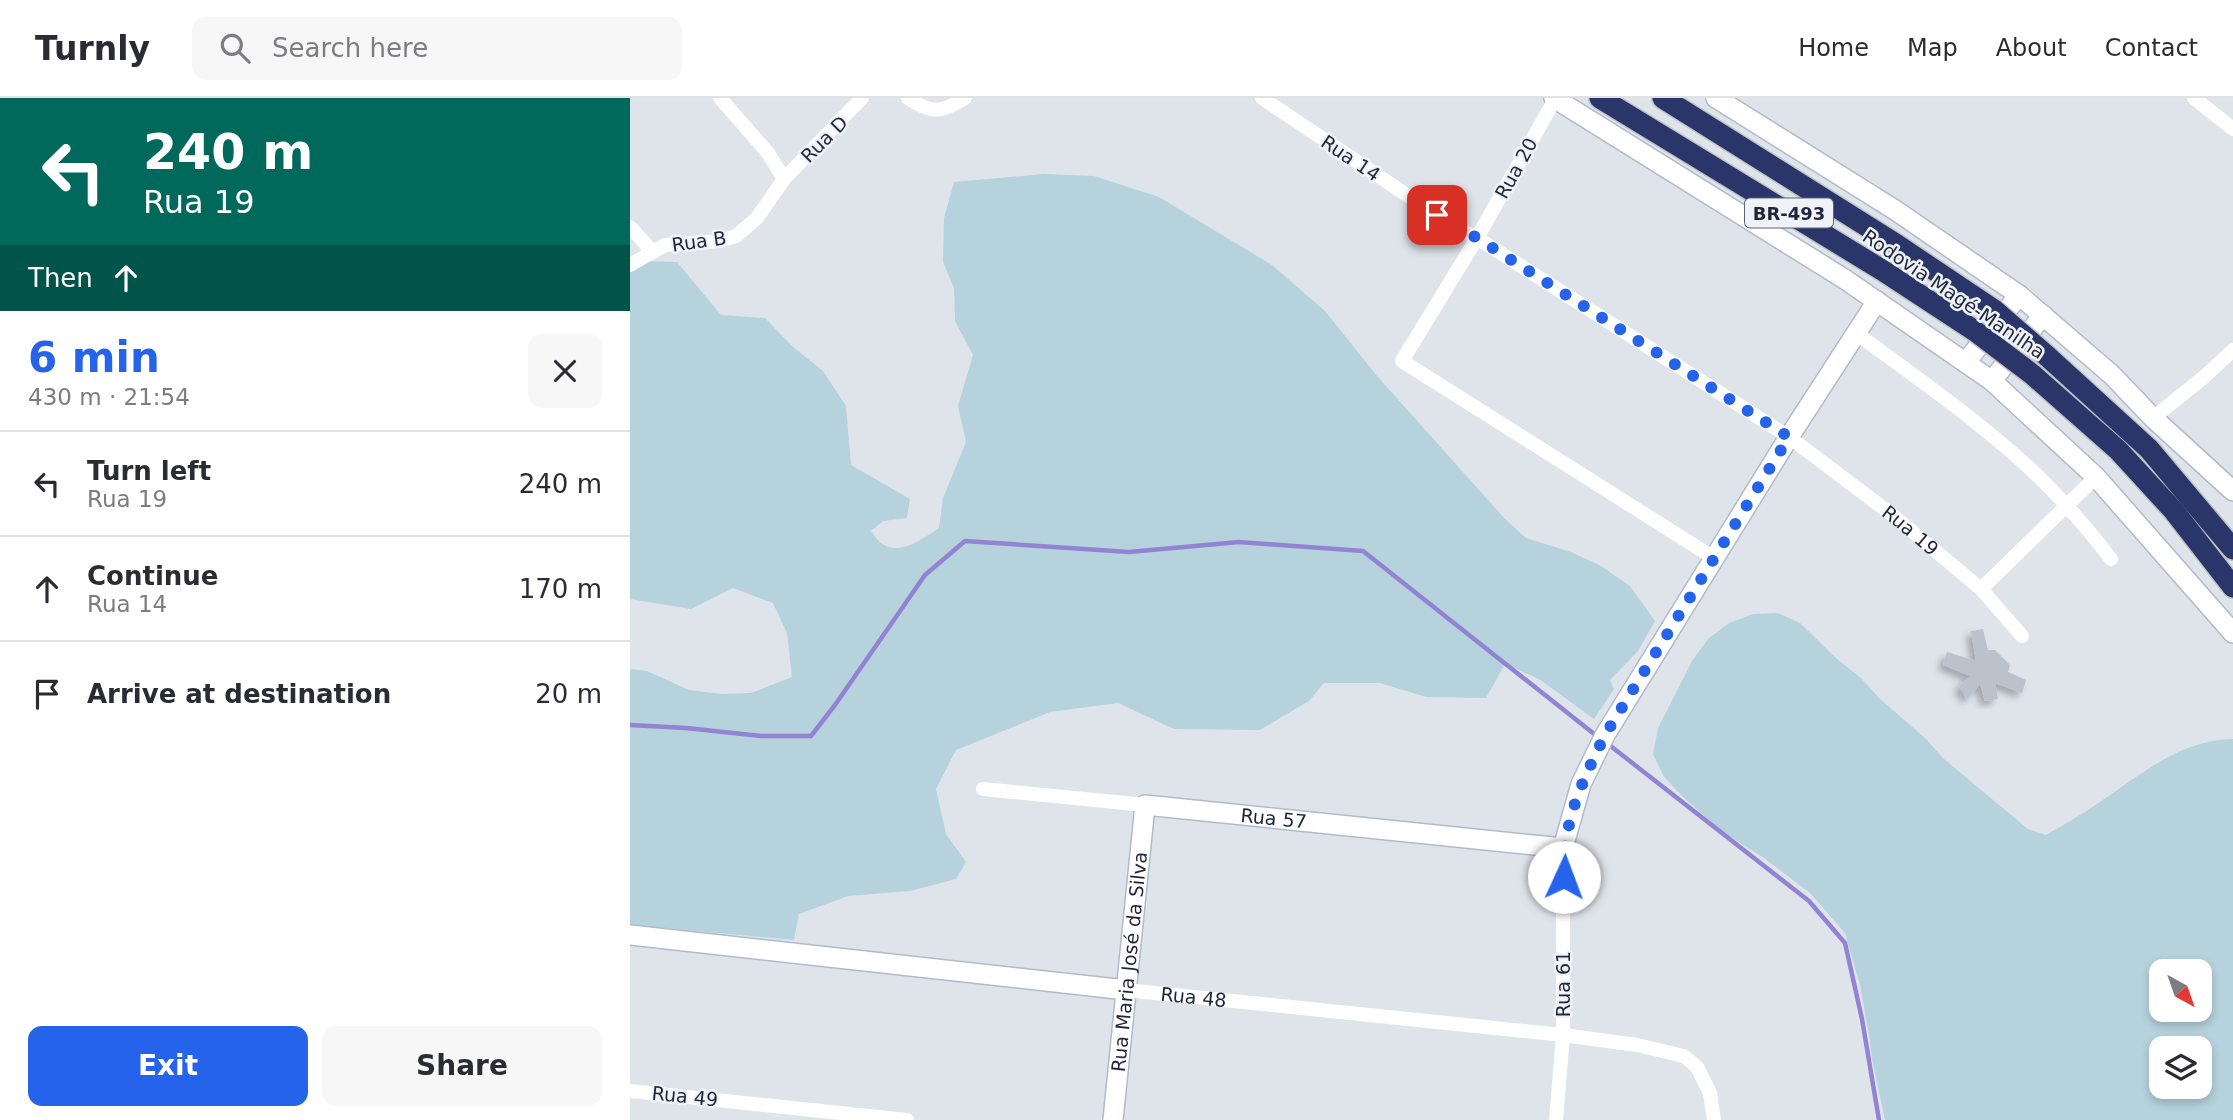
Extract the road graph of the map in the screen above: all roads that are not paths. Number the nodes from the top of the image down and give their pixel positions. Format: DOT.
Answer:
graph roads {
  1 [pos="720,98"];
  2 [pos="862,98"];
  3 [pos="908,98"];
  4 [pos="965,98"];
  5 [pos="1262,98"];
  6 [pos="1555,98"];
  7 [pos="1601,98"];
  8 [pos="1663,98"];
  9 [pos="1716,98"];
  10 [pos="2194,98"];
  11 [pos="2233,129"];
  12 [pos="784,179"];
  13 [pos="630,227"];
  14 [pos="1477,238"];
  15 [pos="652,251"];
  16 [pos="630,265"];
  17 [pos="2019,295"];
  18 [pos="1877,301"];
  19 [pos="2043,315"];
  20 [pos="1856,333"];
  21 [pos="2233,350"];
  22 [pos="1966,362"];
  23 [pos="1992,380"];
  24 [pos="2153,418"];
  25 [pos="1789,437"];
  26 [pos="2096,477"];
  27 [pos="2233,491"];
  28 [pos="2067,507"];
  29 [pos="2228,541"];
  30 [pos="1714,558"];
  31 [pos="2111,559"];
  32 [pos="2233,587"];
  33 [pos="1981,589"];
  34 [pos="2233,633"];
  35 [pos="2022,636"];
  36 [pos="983,789"];
  37 [pos="1145,805"];
  38 [pos="1563,848"];
  39 [pos="630,935"];
  40 [pos="1126,990"];
  41 [pos="1563,1035"];
  42 [pos="630,1091"];
  43 [pos="906,1120"];
  44 [pos="1113,1120"];
  45 [pos="1556,1120"];
  46 [pos="1714,1120"];
  1 -- 12 [label="street"];
  2 -- 12 [label="street, Rua D"];
  3 -- 4 [label="street"];
  5 -- 14 [label="street, Rua 14"];
  6 -- 14 [label="street, Rua 20"];
  6 -- 18 [label="street"];
  7 -- 32 [label="highway, Rodovia Magé-Manilha / BR-493, bridge"];
  8 -- 29 [label="highway, Rodovia Magé-Manilha / BR-493, bridge"];
  9 -- 17 [label="street, BR-493"];
  10 -- 11 [label="street"];
  12 -- 15 [label="street, Rua B"];
  13 -- 15 [label="street"];
  14 -- 25 [label="street, Rua 19"];
  14 -- 30 [label="street, Rua 20"];
  15 -- 16 [label="street, Rua B"];
  17 -- 19 [label="street, BR-493"];
  17 -- 22 [label="street"];
  18 -- 20 [label="street"];
  18 -- 22 [label="street"];
  19 -- 23 [label="street"];
  19 -- 24 [label="street, BR-493"];
  20 -- 25 [label="street"];
  20 -- 28 [label="street"];
  21 -- 24 [label="street"];
  22 -- 23 [label="street"];
  23 -- 26 [label="street"];
  24 -- 27 [label="street"];
  25 -- 30 [label="street"];
  25 -- 33 [label="street, Rua 19"];
  26 -- 28 [label="street"];
  26 -- 34 [label="street"];
  28 -- 31 [label="street"];
  28 -- 33 [label="street"];
  30 -- 38 [label="street"];
  33 -- 35 [label="street, Rua 19"];
  36 -- 37 [label="street, Rua 57"];
  37 -- 38 [label="street, Rua 57"];
  37 -- 40 [label="street, Rua Maria José da Silva"];
  38 -- 41 [label="street, Rua 61"];
  39 -- 40 [label="street, Rua 48"];
  40 -- 41 [label="street, Rua 48"];
  40 -- 44 [label="street, Rua Maria José da Silva"];
  41 -- 45 [label="street, Rua 61"];
  41 -- 46 [label="street, Rua 48"];
  42 -- 43 [label="street, Rua 49"];
}
